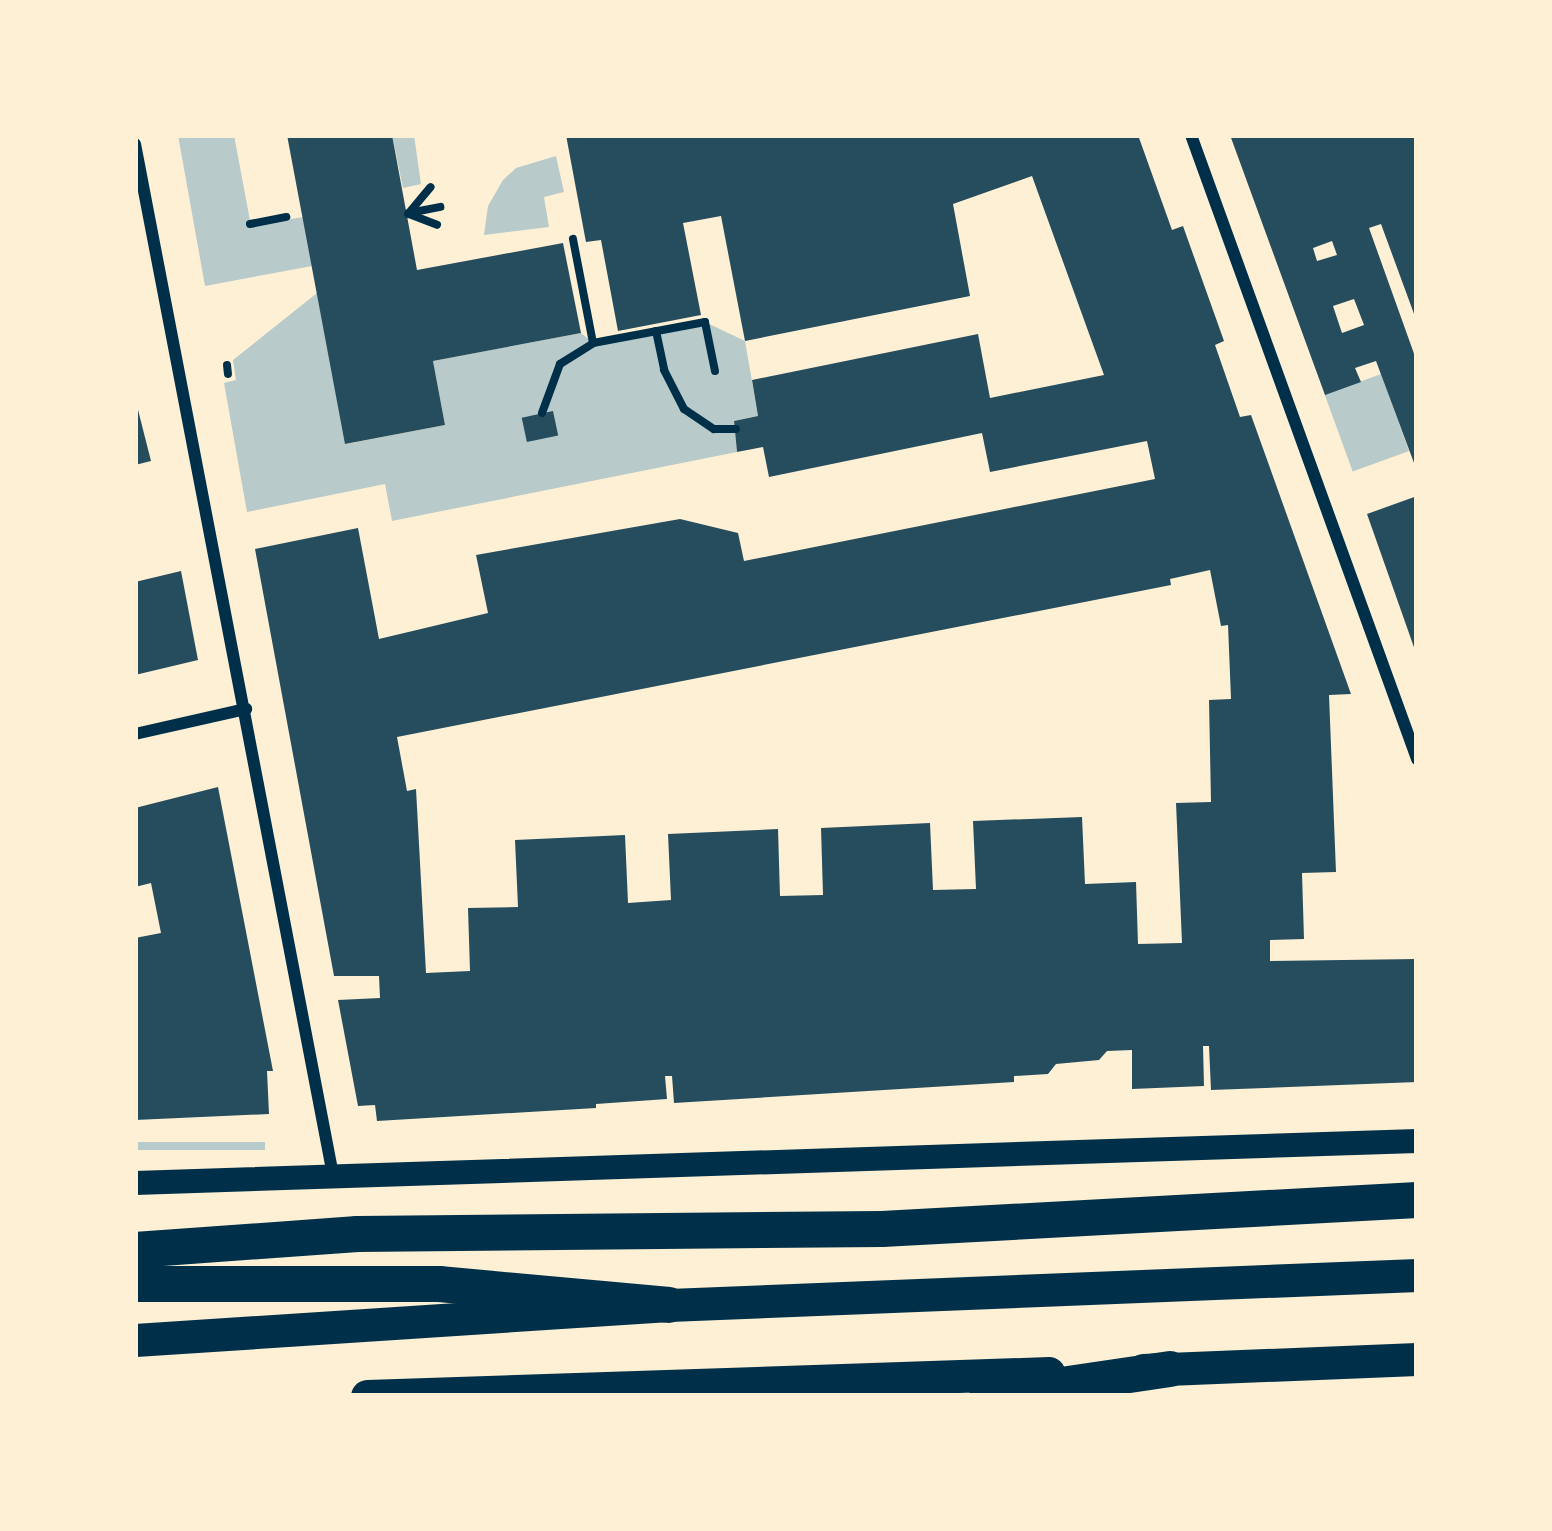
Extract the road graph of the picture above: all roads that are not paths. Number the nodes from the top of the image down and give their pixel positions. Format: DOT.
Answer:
graph roads {
  1 [pos="1192,135"];
  2 [pos="135,144"];
  3 [pos="246,709"];
  4 [pos="135,734"];
  5 [pos="1417,759"];
  6 [pos="1417,1141"];
  7 [pos="333,1175"];
  8 [pos="135,1184"];
  9 [pos="1417,1200"];
  10 [pos="135,1250"];
  11 [pos="1417,1275"];
  12 [pos="135,1284"];
  13 [pos="669,1305"];
  14 [pos="135,1340"];
  15 [pos="1417,1359"];
  16 [pos="1170,1369"];
  17 [pos="367,1396"];
  18 [pos="987,1396"];
  1 -- 5 [label="street"];
  2 -- 3 [label="street"];
  3 -- 4 [label="street"];
  3 -- 7 [label="street"];
  6 -- 7 [label="main road"];
  7 -- 8 [label="main road"];
  9 -- 10 [label="highway"];
  11 -- 13 [label="highway"];
  12 -- 13 [label="highway"];
  13 -- 14 [label="highway"];
  15 -- 16 [label="highway"];
  16 -- 17 [label="highway"];
  16 -- 18 [label="highway"];
}
